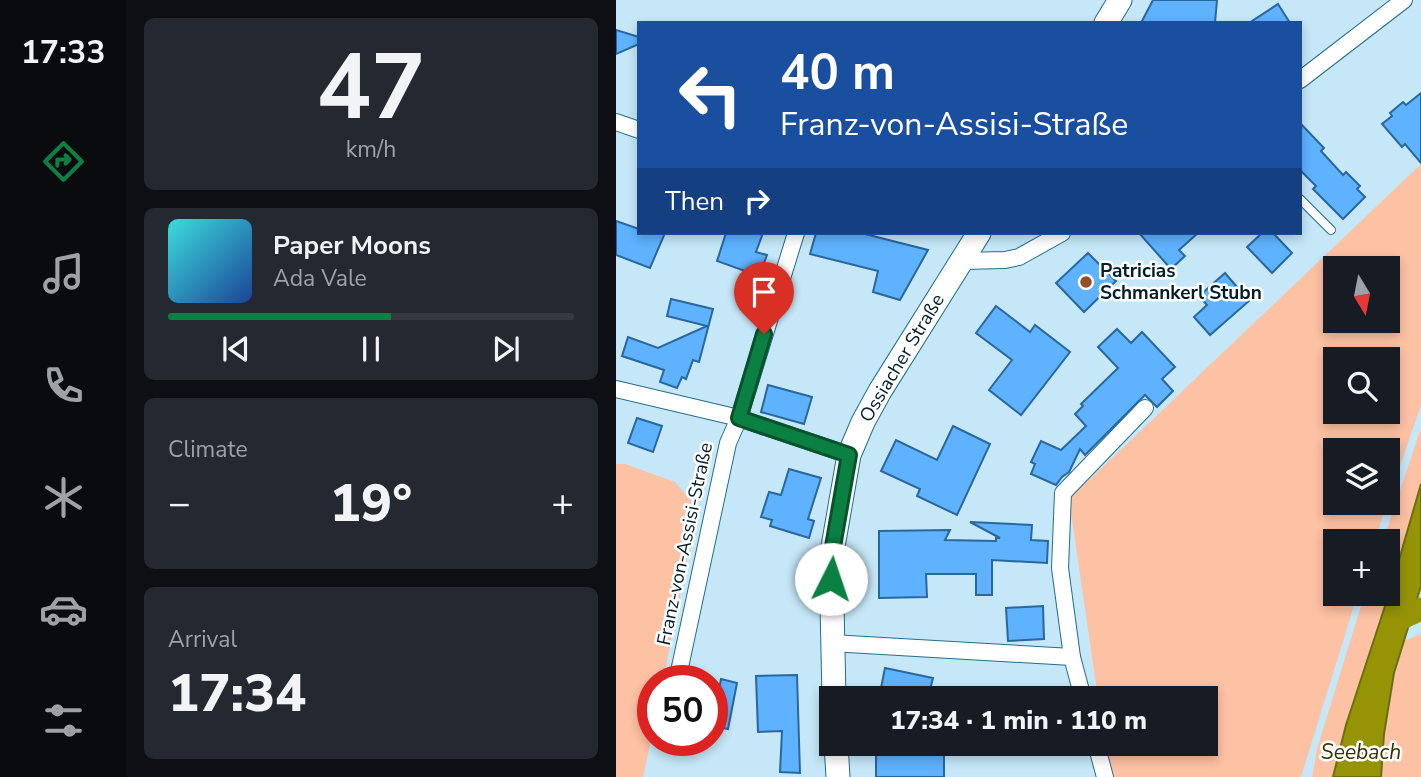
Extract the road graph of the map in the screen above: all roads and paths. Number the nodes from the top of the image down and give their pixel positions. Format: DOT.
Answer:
graph roads {
  1 [pos="1120,0"];
  2 [pos="1404,0"];
  3 [pos="1107,21"];
  4 [pos="1302,77"];
  5 [pos="616,122"];
  6 [pos="637,129"];
  7 [pos="1302,201"];
  8 [pos="1331,230"];
  9 [pos="795,235"];
  10 [pos="978,235"];
  11 [pos="1058,235"];
  12 [pos="961,261"];
  13 [pos="616,389"];
  14 [pos="1145,408"];
  15 [pos="739,418"];
  16 [pos="849,455"];
  17 [pos="831,643"];
  18 [pos="1072,657"];
  19 [pos="680,665"];
  20 [pos="833,686"];
  21 [pos="1080,686"];
  22 [pos="837,756"];
  23 [pos="1099,756"];
  24 [pos="838,777"];
  25 [pos="1105,777"];
  1 -- 3 [label="main road"];
  2 -- 4 [label="street"];
  5 -- 6 [label="street"];
  7 -- 8 [label="lane"];
  9 -- 15 [label="street, Franz-von-Assisi-Straße"];
  10 -- 12 [label="main road, Ossiacher Straße"];
  11 -- 12 [label="street"];
  12 -- 16 [label="main road, Ossiacher Straße"];
  13 -- 15 [label="street"];
  14 -- 18 [label="street"];
  15 -- 16 [label="street"];
  15 -- 19 [label="street, Franz-von-Assisi-Straße"];
  16 -- 17 [label="main road, Ossiacher Straße"];
  17 -- 18 [label="street"];
  17 -- 20 [label="main road, Ossiacher Straße"];
  18 -- 21 [label="street"];
  22 -- 24 [label="main road"];
  23 -- 25 [label="street"];
}
